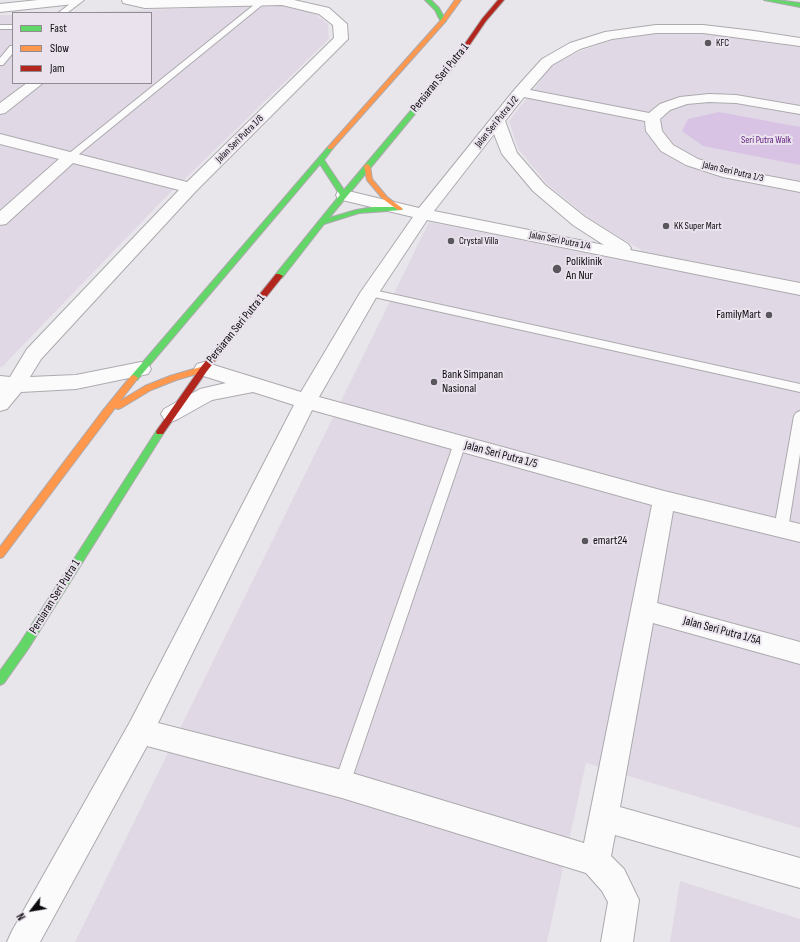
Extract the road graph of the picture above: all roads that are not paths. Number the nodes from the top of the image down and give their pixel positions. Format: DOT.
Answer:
graph roads {
  1 [pos="74,0"];
  2 [pos="80,0"];
  3 [pos="128,0"];
  4 [pos="428,0"];
  5 [pos="458,0"];
  6 [pos="767,0"];
  7 [pos="263,1"];
  8 [pos="506,2"];
  9 [pos="145,4"];
  10 [pos="800,5"];
  11 [pos="0,8"];
  12 [pos="63,12"];
  13 [pos="133,12"];
  14 [pos="443,21"];
  15 [pos="0,27"];
  16 [pos="12,27"];
  17 [pos="800,42"];
  18 [pos="12,49"];
  19 [pos="0,58"];
  20 [pos="0,63"];
  21 [pos="35,84"];
  22 [pos="520,92"];
  23 [pos="0,110"];
  24 [pos="800,110"];
  25 [pos="652,118"];
  26 [pos="497,121"];
  27 [pos="0,139"];
  28 [pos="70,157"];
  29 [pos="320,159"];
  30 [pos="367,166"];
  31 [pos="800,187"];
  32 [pos="190,188"];
  33 [pos="344,195"];
  34 [pos="400,209"];
  35 [pos="423,214"];
  36 [pos="0,220"];
  37 [pos="321,223"];
  38 [pos="635,256"];
  39 [pos="800,289"];
  40 [pos="369,293"];
  41 [pos="141,369"];
  42 [pos="204,369"];
  43 [pos="7,383"];
  44 [pos="257,384"];
  45 [pos="800,388"];
  46 [pos="306,401"];
  47 [pos="0,404"];
  48 [pos="171,414"];
  49 [pos="104,415"];
  50 [pos="800,416"];
  51 [pos="460,444"];
  52 [pos="664,500"];
  53 [pos="791,531"];
  54 [pos="0,554"];
  55 [pos="644,610"];
  56 [pos="800,653"];
  57 [pos="0,680"];
  58 [pos="140,731"];
  59 [pos="342,784"];
  60 [pos="603,817"];
  61 [pos="595,861"];
  62 [pos="800,873"];
  63 [pos="23,942"];
  64 [pos="617,942"];
  1 -- 11 [label="street"];
  2 -- 12 [label="lane"];
  3 -- 9 [label="street, Jalan Seri Putra 1/8"];
  4 -- 14 [label="street"];
  5 -- 14 [label="street"];
  6 -- 10 [label="street"];
  7 -- 9 [label="street, Jalan Seri Putra 1/8"];
  7 -- 28 [label="lane"];
  7 -- 32 [label="street, Jalan Seri Putra 1/8"];
  8 -- 30 [label="street, Persiaran Seri Putra 1"];
  9 -- 13 [label="street"];
  14 -- 29 [label="street"];
  15 -- 16 [label="lane"];
  17 -- 22 [label="street, Jalan Seri Putra 1/2"];
  18 -- 19 [label="lane"];
  18 -- 20 [label="lane"];
  21 -- 23 [label="street"];
  22 -- 25 [label="street"];
  22 -- 26 [label="street, Jalan Seri Putra 1/2"];
  24 -- 25 [label="street"];
  25 -- 31 [label="street, Jalan Seri Putra 1/3"];
  26 -- 35 [label="street, Jalan Seri Putra 1/2"];
  26 -- 38 [label="street"];
  27 -- 28 [label="street"];
  28 -- 32 [label="street"];
  28 -- 36 [label="street"];
  29 -- 33 [label="street"];
  29 -- 41 [label="street"];
  30 -- 33 [label="street, Persiaran Seri Putra 1"];
  30 -- 34 [label="street"];
  32 -- 43 [label="street, Jalan Seri Putra 1/8"];
  33 -- 34 [label="street, Jalan Seri Putra 1/4"];
  33 -- 37 [label="street, Persiaran Seri Putra 1"];
  34 -- 35 [label="street, Jalan Seri Putra 1/4"];
  34 -- 37 [label="street"];
  35 -- 38 [label="street, Jalan Seri Putra 1/4"];
  35 -- 40 [label="street, Jalan Seri Putra 1/2"];
  37 -- 42 [label="street, Persiaran Seri Putra 1"];
  38 -- 39 [label="street, Jalan Seri Putra 1/4"];
  40 -- 45 [label="lane"];
  40 -- 46 [label="street, Jalan Seri Putra 1/2"];
  41 -- 43 [label="street"];
  41 -- 49 [label="street"];
  42 -- 44 [label="street, Jalan Seri Putra 1/5"];
  42 -- 48 [label="street, Persiaran Seri Putra 1"];
  42 -- 49 [label="street"];
  43 -- 47 [label="street, Jalan Seri Putra 1/8"];
  44 -- 46 [label="street, Jalan Seri Putra 1/5"];
  44 -- 48 [label="street"];
  46 -- 51 [label="street, Jalan Seri Putra 1/5"];
  46 -- 58 [label="street, Jalan Seri Putra 1/2"];
  48 -- 57 [label="street, Persiaran Seri Putra 1"];
  49 -- 54 [label="street"];
  50 -- 53 [label="lane"];
  51 -- 52 [label="street, Jalan Seri Putra 1/5"];
  51 -- 59 [label="lane"];
  52 -- 53 [label="street, Jalan Seri Putra 1/5"];
  52 -- 55 [label="street"];
  55 -- 56 [label="street, Jalan Seri Putra 1/5A"];
  55 -- 60 [label="street"];
  58 -- 59 [label="street"];
  58 -- 63 [label="street, Jalan Seri Putra 1/2"];
  59 -- 61 [label="street"];
  60 -- 61 [label="street"];
  60 -- 62 [label="street"];
  61 -- 64 [label="street"];
}
